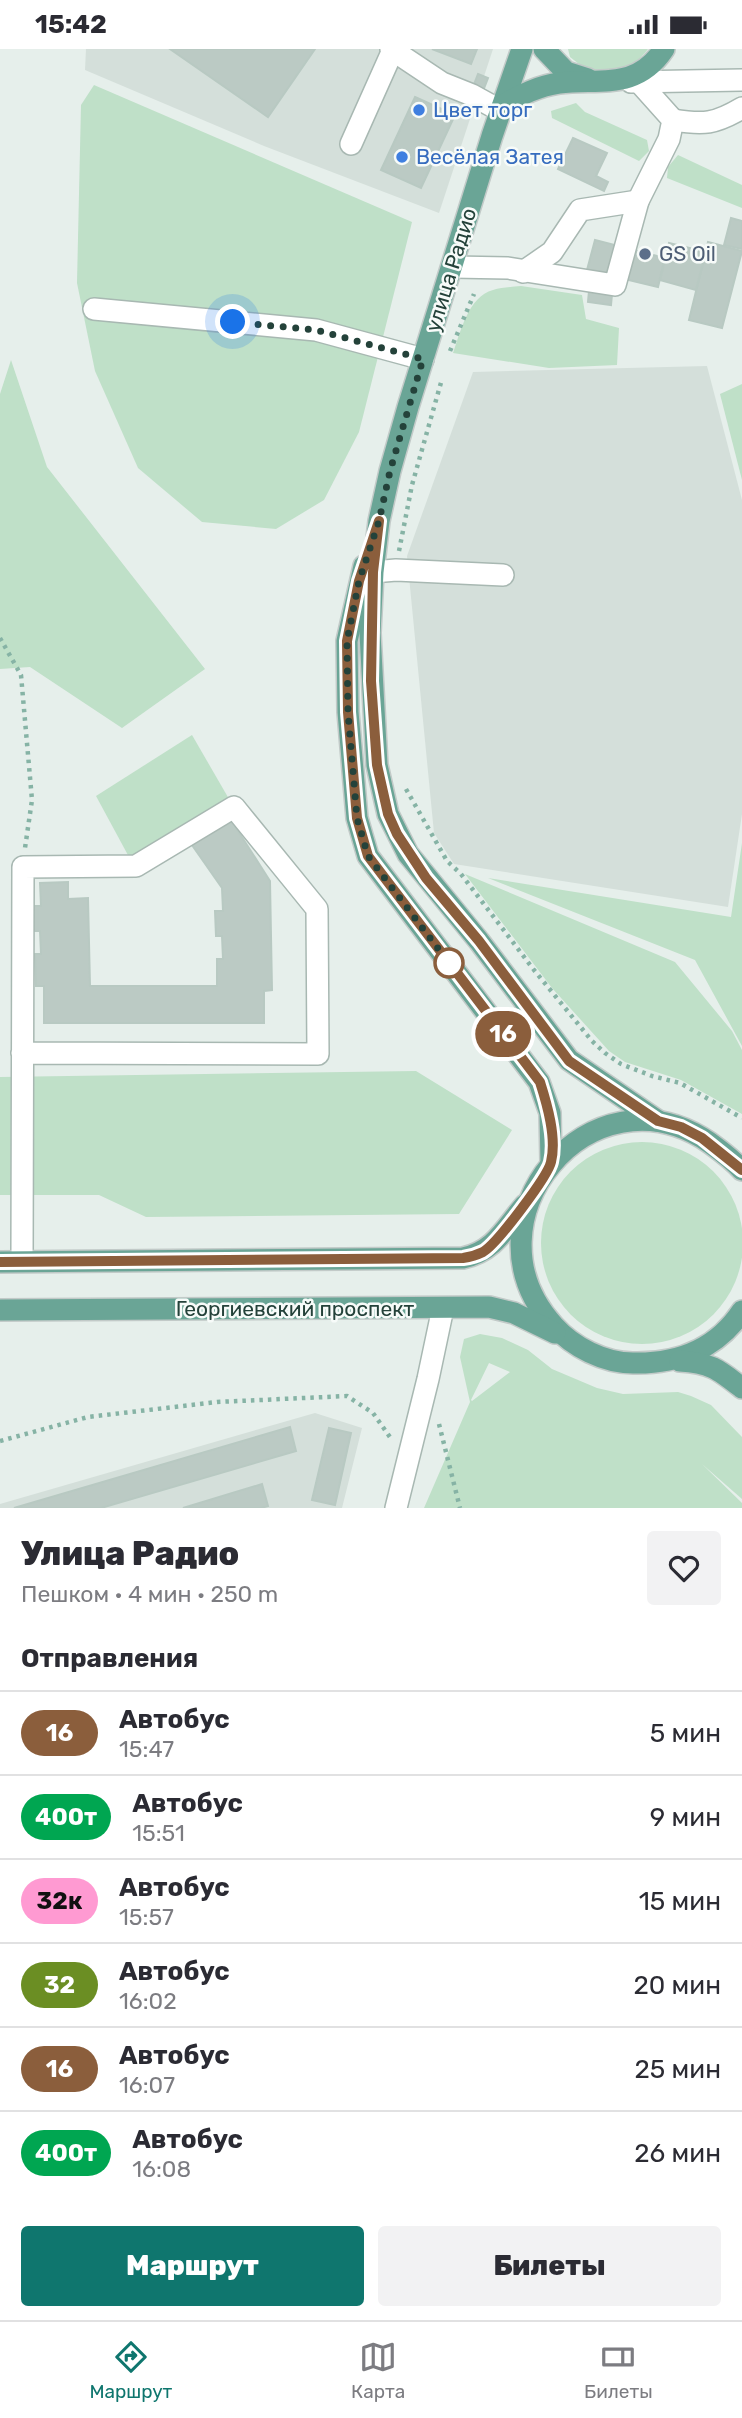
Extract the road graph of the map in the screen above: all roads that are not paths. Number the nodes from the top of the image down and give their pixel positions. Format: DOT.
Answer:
graph roads {
  1 [pos="522,49"];
  2 [pos="544,49"];
  3 [pos="663,49"];
  4 [pos="392,50"];
  5 [pos="742,81"];
  6 [pos="607,82"];
  7 [pos="639,82"];
  8 [pos="742,107"];
  9 [pos="502,108"];
  10 [pos="673,120"];
  11 [pos="351,144"];
  12 [pos="638,201"];
  13 [pos="453,267"];
  14 [pos="523,272"];
  15 [pos="94,309"];
  16 [pos="423,359"];
  17 [pos="379,521"];
  18 [pos="373,572"];
  19 [pos="503,575"];
  20 [pos="22,1053"];
  21 [pos="658,1121"];
  22 [pos="551,1163"];
  23 [pos="742,1169"];
  24 [pos="528,1200"];
  25 [pos="22,1261"];
  26 [pos="0,1262"];
  27 [pos="443,1308"];
  28 [pos="0,1310"];
  29 [pos="742,1311"];
  30 [pos="581,1348"];
  31 [pos="674,1360"];
  32 [pos="742,1388"];
  33 [pos="396,1508"];
  1 -- 9 [label="main road, улица Радио"];
  2 -- 6 [label="main road"];
  3 -- 6 [label="main road"];
  4 -- 9 [label="street"];
  4 -- 11 [label="street"];
  5 -- 7 [label="street"];
  6 -- 7 [label="street"];
  6 -- 9 [label="main road"];
  7 -- 10 [label="street"];
  8 -- 10 [label="street"];
  9 -- 13 [label="main road, улица Радио"];
  10 -- 12 [label="street"];
  12 -- 14 [label="street"];
  12 -- 14 [label="street"];
  13 -- 14 [label="street"];
  13 -- 16 [label="main road, улица Радио"];
  15 -- 16 [label="street"];
  16 -- 17 [label="main road, улица Радио"];
  17 -- 18 [label="main road, улица Радио"];
  17 -- 22 [label="main road"];
  18 -- 19 [label="street"];
  18 -- 21 [label="main road, улица Радио"];
  20 -- 20 [label="street"];
  20 -- 25 [label="street"];
  21 -- 22 [label="main road"];
  21 -- 23 [label="main road"];
  22 -- 24 [label="main road"];
  24 -- 25 [label="main road"];
  24 -- 30 [label="main road"];
  25 -- 26 [label="main road"];
  27 -- 28 [label="main road, Георгиевский проспект"];
  27 -- 30 [label="main road, Георгиевский проспект"];
  27 -- 33 [label="street"];
  29 -- 31 [label="main road"];
  30 -- 31 [label="main road"];
  31 -- 32 [label="main road"];
}
